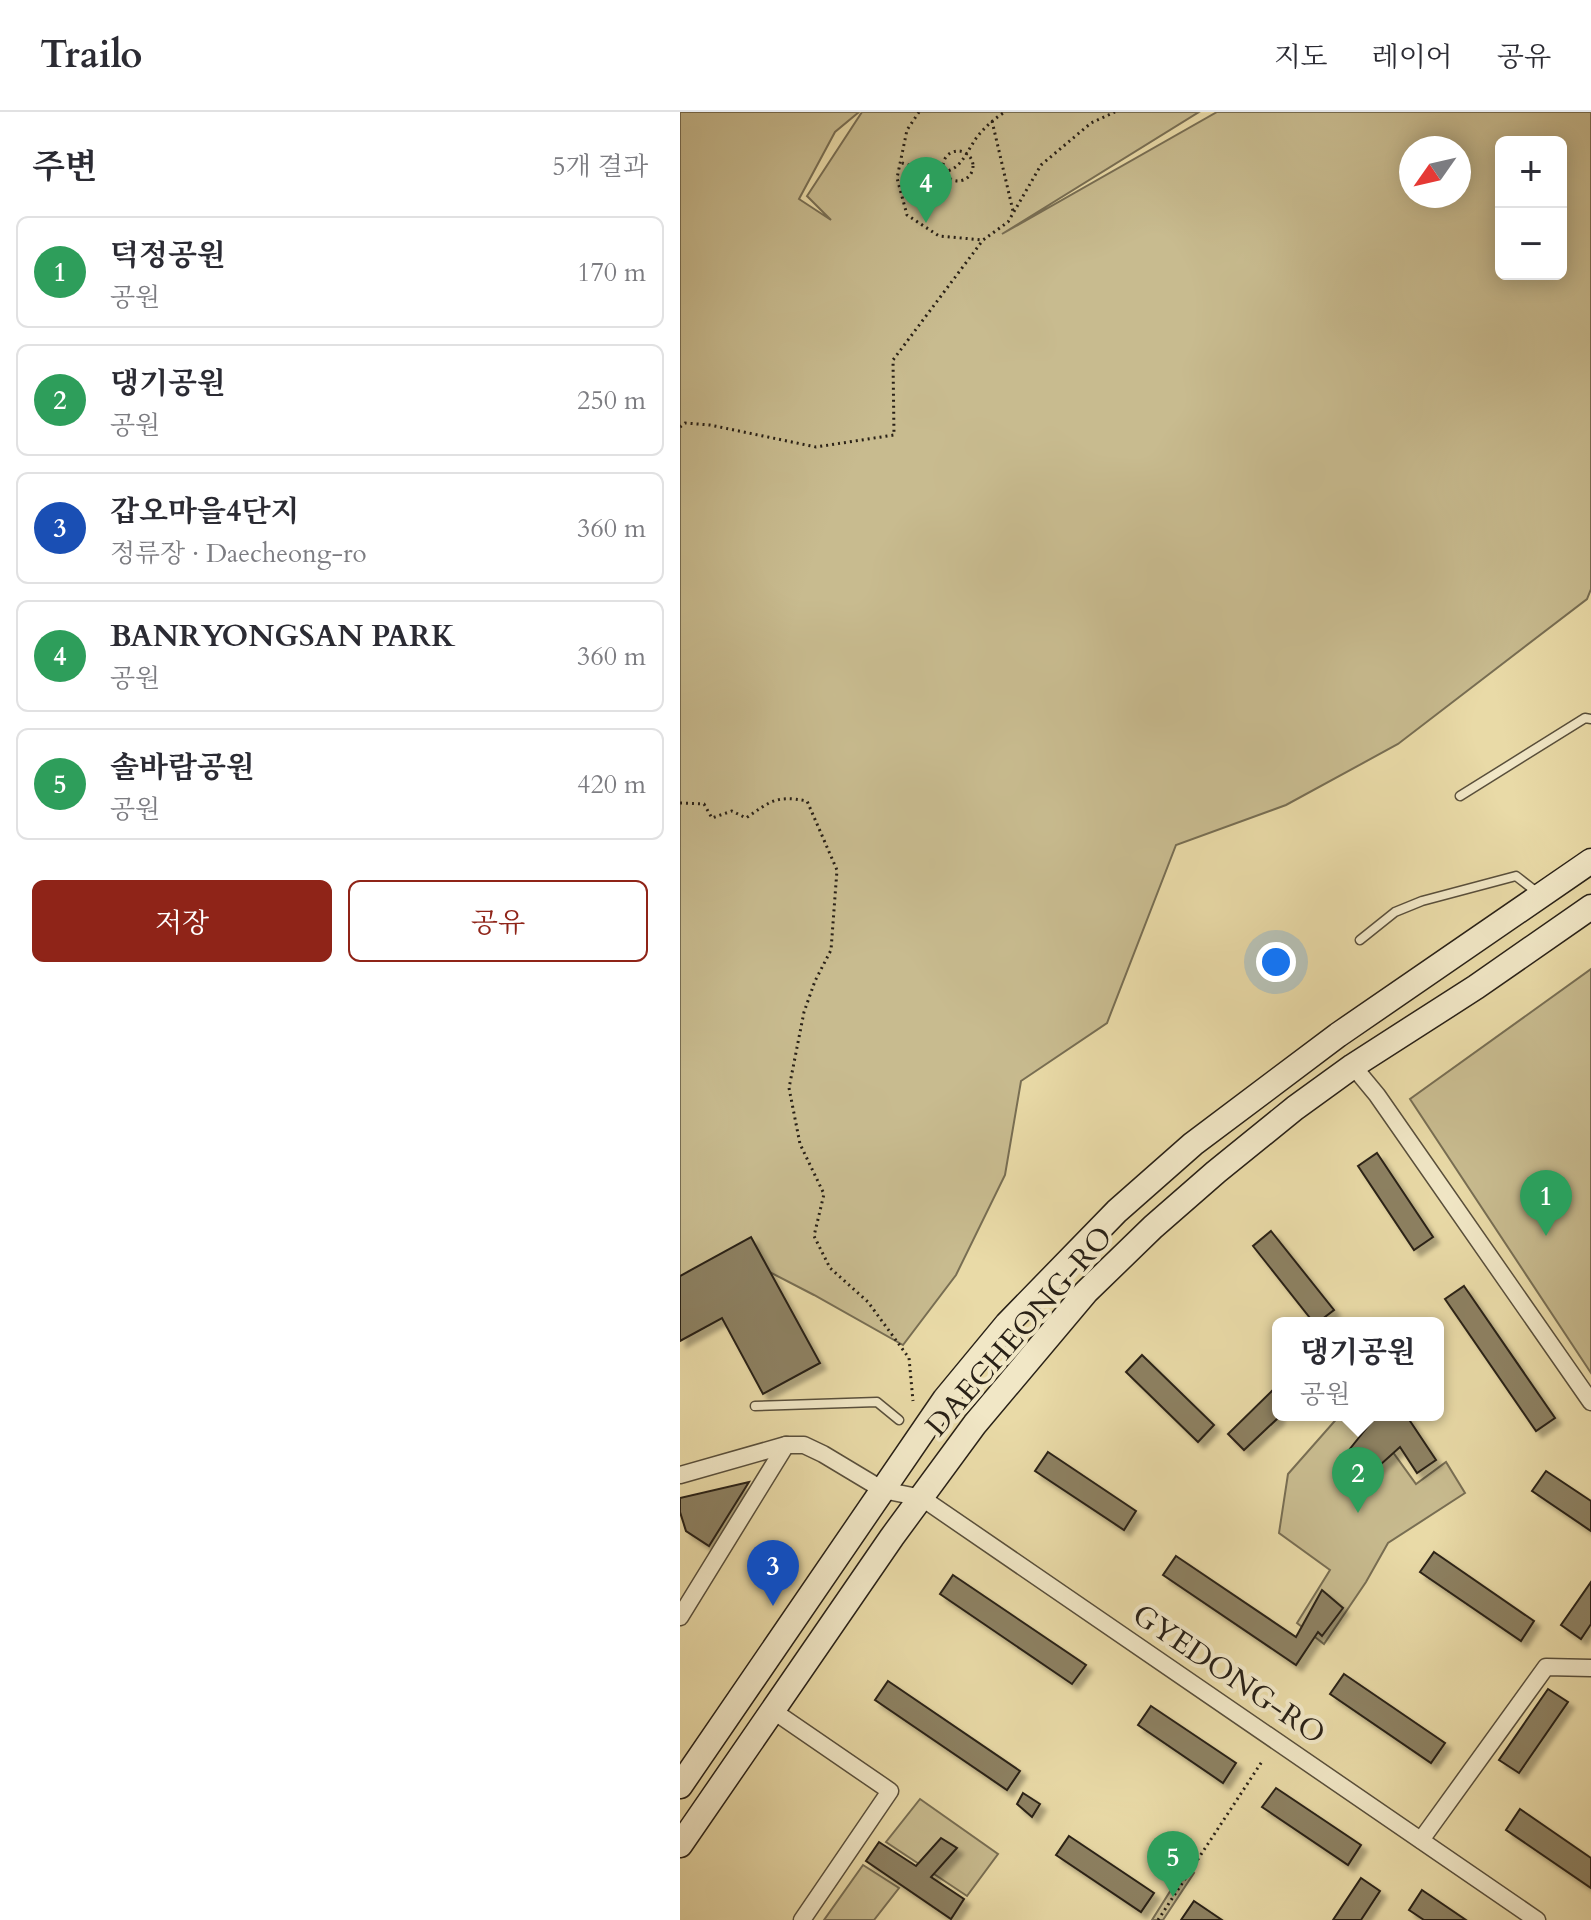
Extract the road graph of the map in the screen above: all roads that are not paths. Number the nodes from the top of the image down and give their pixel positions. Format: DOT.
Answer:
graph roads {
  1 [pos="1591,719"];
  2 [pos="1460,796"];
  3 [pos="1591,861"];
  4 [pos="1542,895"];
  5 [pos="1591,907"];
  6 [pos="1360,940"];
  7 [pos="1353,1066"];
  8 [pos="1591,1402"];
  9 [pos="755,1406"];
  10 [pos="899,1420"];
  11 [pos="786,1445"];
  12 [pos="680,1475"];
  13 [pos="883,1490"];
  14 [pos="922,1498"];
  15 [pos="680,1617"];
  16 [pos="1591,1668"];
  17 [pos="772,1710"];
  18 [pos="680,1786"];
  19 [pos="1421,1840"];
  20 [pos="680,1845"];
  21 [pos="802,1920"];
  22 [pos="1537,1920"];
  1 -- 2 [label="lane"];
  3 -- 4 [label="main road, DAECHEONG-RO"];
  4 -- 6 [label="lane"];
  4 -- 13 [label="main road, DAECHEONG-RO"];
  5 -- 7 [label="main road, DAECHEONG-RO"];
  7 -- 8 [label="street"];
  7 -- 14 [label="main road, DAECHEONG-RO"];
  9 -- 10 [label="lane"];
  11 -- 12 [label="street"];
  11 -- 13 [label="street, GYEDONG-RO"];
  11 -- 15 [label="street"];
  13 -- 14 [label="street, GYEDONG-RO"];
  13 -- 18 [label="main road, DAECHEONG-RO"];
  14 -- 17 [label="main road, DAECHEONG-RO"];
  14 -- 19 [label="street, GYEDONG-RO"];
  16 -- 19 [label="street"];
  17 -- 20 [label="main road, DAECHEONG-RO"];
  17 -- 21 [label="street"];
  19 -- 22 [label="street, GYEDONG-RO"];
}
